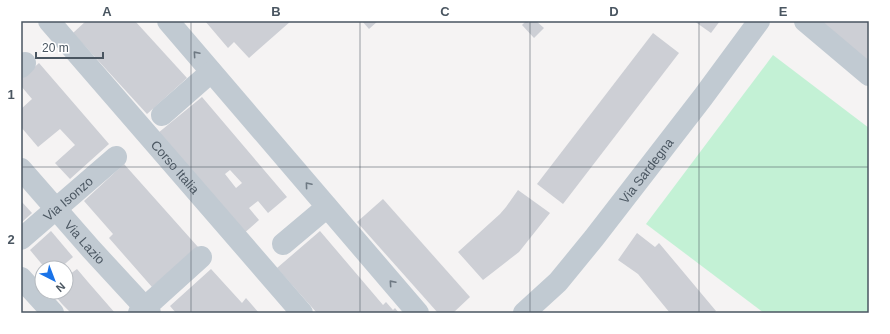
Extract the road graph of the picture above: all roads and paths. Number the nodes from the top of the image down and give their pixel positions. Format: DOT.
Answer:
graph roads {
  1 [pos="48,21"];
  2 [pos="168,21"];
  3 [pos="759,21"];
  4 [pos="805,21"];
  5 [pos="211,72"];
  6 [pos="869,75"];
  7 [pos="162,115"];
  8 [pos="116,157"];
  9 [pos="21,169"];
  10 [pos="327,207"];
  11 [pos="56,210"];
  12 [pos="21,239"];
  13 [pos="283,244"];
  14 [pos="201,257"];
  15 [pos="21,278"];
  16 [pos="145,311"];
  17 [pos="53,313"];
  18 [pos="302,313"];
  19 [pos="418,313"];
  20 [pos="524,313"];
  1 -- 18 [label="street, Corso Italia"];
  5 -- 2 [label="street, one-way"];
  3 -- 20 [label="street, Via Sardegna"];
  4 -- 6 [label="street"];
  5 -- 7 [label="street"];
  10 -- 5 [label="street, one-way"];
  8 -- 11 [label="street, Via Isonzo"];
  9 -- 11 [label="street, Via Lazio"];
  10 -- 13 [label="street"];
  19 -- 10 [label="street, one-way"];
  11 -- 12 [label="street, Via Isonzo"];
  11 -- 16 [label="street, Via Lazio"];
  14 -- 16 [label="street"];
  15 -- 17 [label="street"];
}
